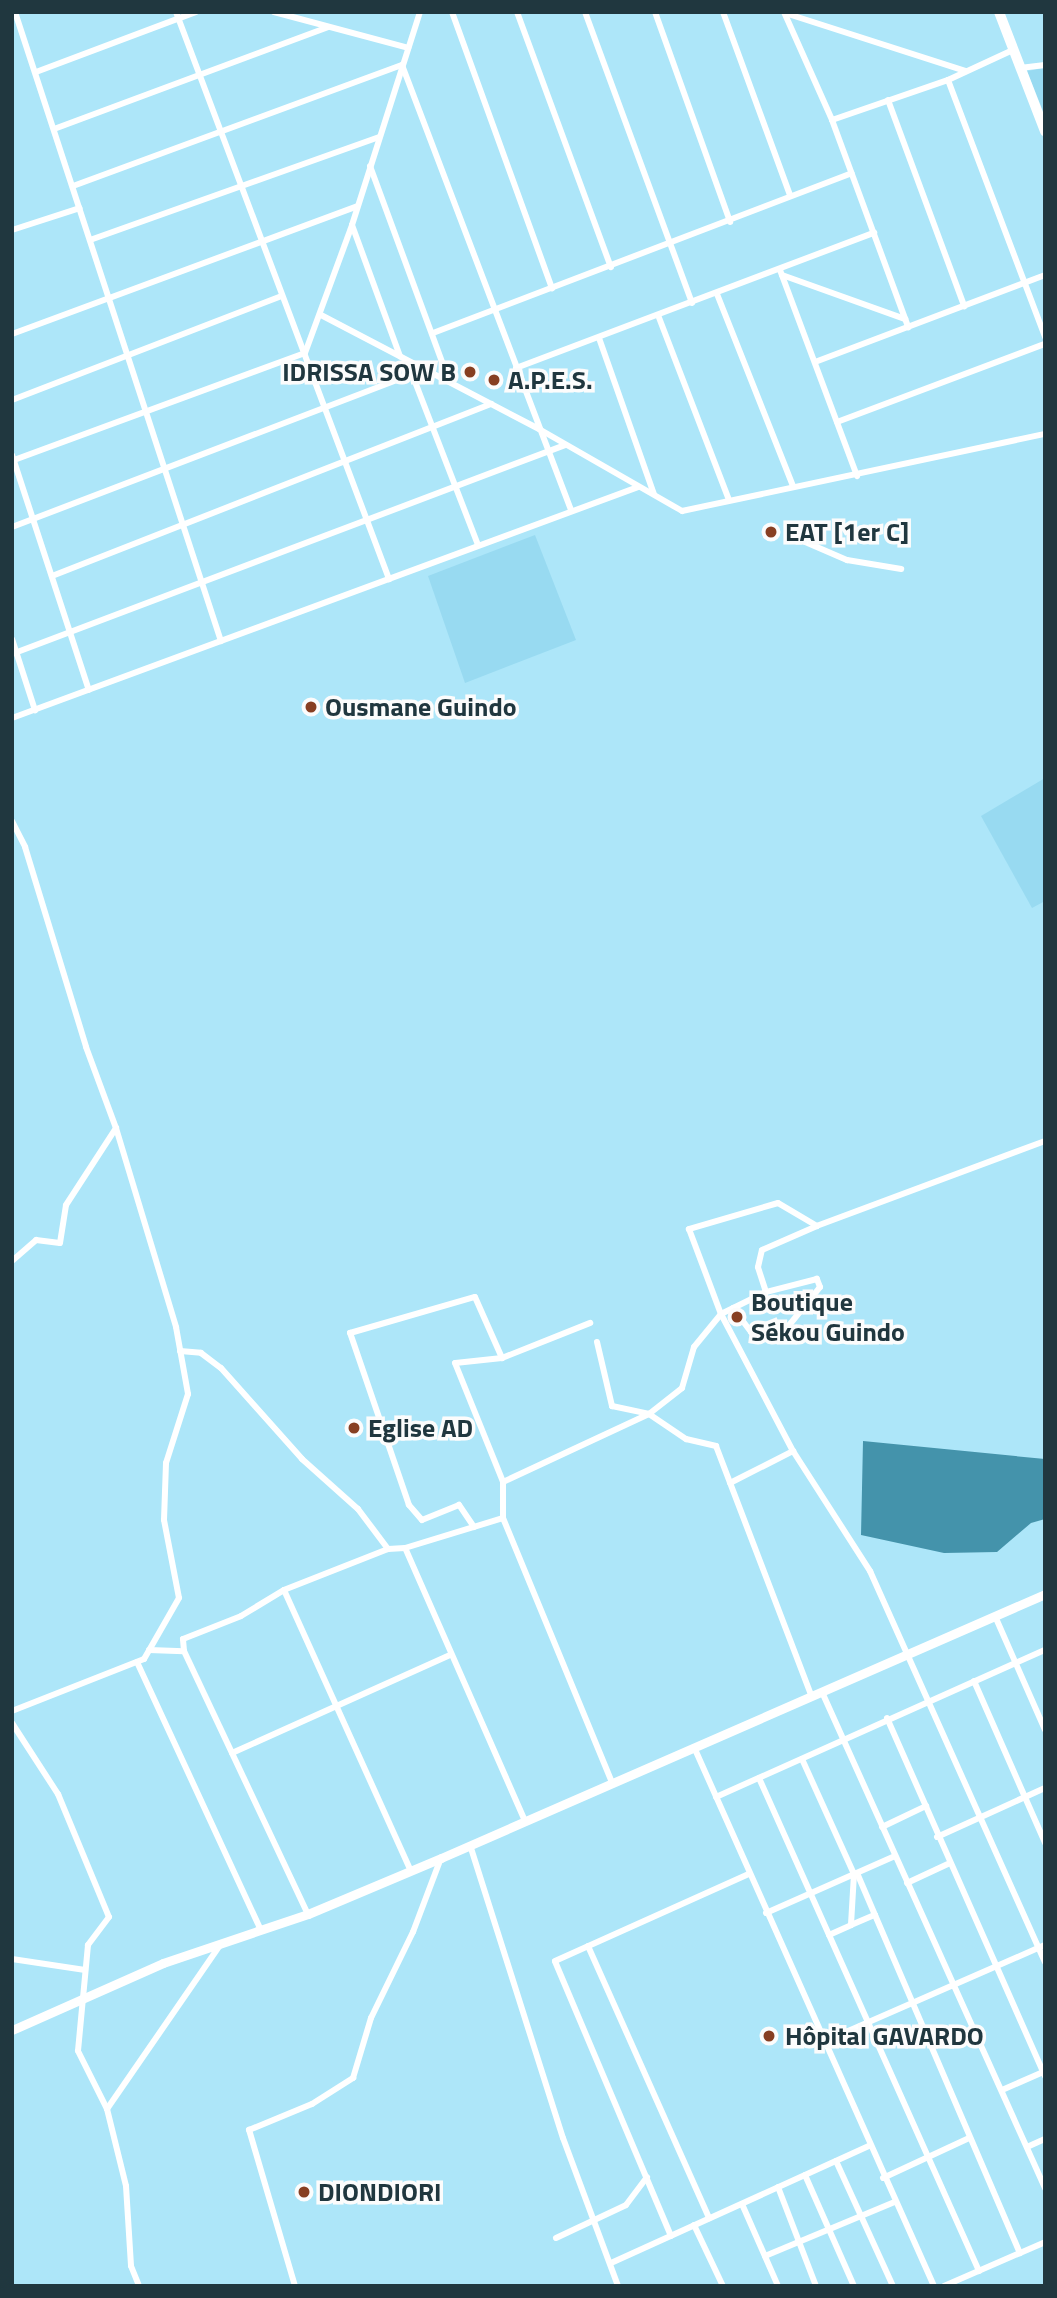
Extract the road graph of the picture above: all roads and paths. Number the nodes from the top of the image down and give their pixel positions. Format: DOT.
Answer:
graph roads {
  1 [pos="196,12"];
  2 [pos="274,12"];
  3 [pos="420,12"];
  4 [pos="452,12"];
  5 [pos="517,12"];
  6 [pos="585,12"];
  7 [pos="655,12"];
  8 [pos="723,12"];
  9 [pos="999,12"];
  10 [pos="18,13"];
  11 [pos="783,13"];
  12 [pos="178,16"];
  13 [pos="328,27"];
  14 [pos="408,48"];
  15 [pos="1013,50"];
  16 [pos="402,65"];
  17 [pos="1045,65"];
  18 [pos="1020,68"];
  19 [pos="966,71"];
  20 [pos="36,72"];
  21 [pos="200,75"];
  22 [pos="948,80"];
  23 [pos="888,100"];
  24 [pos="832,120"];
  25 [pos="54,129"];
  26 [pos="220,130"];
  27 [pos="1045,131"];
  28 [pos="379,137"];
  29 [pos="370,166"];
  30 [pos="851,173"];
  31 [pos="73,186"];
  32 [pos="241,188"];
  33 [pos="790,195"];
  34 [pos="356,207"];
  35 [pos="80,208"];
  36 [pos="730,222"];
  37 [pos="352,225"];
  38 [pos="12,230"];
  39 [pos="874,233"];
  40 [pos="90,240"];
  41 [pos="262,242"];
  42 [pos="671,244"];
  43 [pos="611,267"];
  44 [pos="781,273"];
  45 [pos="1045,275"];
  46 [pos="1024,282"];
  47 [pos="552,289"];
  48 [pos="717,293"];
  49 [pos="282,296"];
  50 [pos="110,298"];
  51 [pos="692,303"];
  52 [pos="964,306"];
  53 [pos="494,310"];
  54 [pos="321,315"];
  55 [pos="658,316"];
  56 [pos="906,323"];
  57 [pos="433,333"];
  58 [pos="12,334"];
  59 [pos="1045,337"];
  60 [pos="599,338"];
  61 [pos="1045,344"];
  62 [pos="305,353"];
  63 [pos="128,355"];
  64 [pos="400,356"];
  65 [pos="407,361"];
  66 [pos="815,362"];
  67 [pos="516,368"];
  68 [pos="425,369"];
  69 [pos="412,374"];
  70 [pos="449,381"];
  71 [pos="12,400"];
  72 [pos="492,404"];
  73 [pos="324,408"];
  74 [pos="146,412"];
  75 [pos="837,422"];
  76 [pos="539,429"];
  77 [pos="433,430"];
  78 [pos="1045,434"];
  79 [pos="565,445"];
  80 [pos="549,451"];
  81 [pos="13,457"];
  82 [pos="345,463"];
  83 [pos="165,469"];
  84 [pos="857,476"];
  85 [pos="793,486"];
  86 [pos="638,487"];
  87 [pos="456,488"];
  88 [pos="654,495"];
  89 [pos="729,500"];
  90 [pos="571,510"];
  91 [pos="33,519"];
  92 [pos="366,519"];
  93 [pos="183,526"];
  94 [pos="12,527"];
  95 [pos="796,538"];
  96 [pos="478,545"];
  97 [pos="901,569"];
  98 [pos="52,576"];
  99 [pos="389,579"];
  100 [pos="202,583"];
  101 [pos="70,631"];
  102 [pos="12,639"];
  103 [pos="221,641"];
  104 [pos="14,653"];
  105 [pos="89,690"];
  106 [pos="35,710"];
  107 [pos="12,718"];
  108 [pos="12,821"];
  109 [pos="116,1128"];
  110 [pos="1045,1140"];
  111 [pos="817,1226"];
  112 [pos="12,1261"];
  113 [pos="766,1292"];
  114 [pos="733,1308"];
  115 [pos="721,1314"];
  116 [pos="590,1324"];
  117 [pos="597,1342"];
  118 [pos="180,1352"];
  119 [pos="502,1358"];
  120 [pos="649,1415"];
  121 [pos="793,1451"];
  122 [pos="503,1482"];
  123 [pos="730,1483"];
  124 [pos="503,1518"];
  125 [pos="474,1527"];
  126 [pos="405,1548"];
  127 [pos="388,1549"];
  128 [pos="284,1590"];
  129 [pos="1045,1594"];
  130 [pos="995,1616"];
  131 [pos="149,1650"];
  132 [pos="1045,1650"];
  133 [pos="184,1651"];
  134 [pos="450,1655"];
  135 [pos="909,1655"];
  136 [pos="137,1662"];
  137 [pos="1016,1663"];
  138 [pos="974,1681"];
  139 [pos="822,1692"];
  140 [pos="812,1697"];
  141 [pos="929,1700"];
  142 [pos="335,1703"];
  143 [pos="12,1711"];
  144 [pos="887,1718"];
  145 [pos="12,1723"];
  146 [pos="1045,1730"];
  147 [pos="844,1740"];
  148 [pos="694,1747"];
  149 [pos="233,1753"];
  150 [pos="802,1759"];
  151 [pos="760,1778"];
  152 [pos="612,1783"];
  153 [pos="1045,1788"];
  154 [pos="716,1797"];
  155 [pos="1024,1797"];
  156 [pos="926,1806"];
  157 [pos="980,1817"];
  158 [pos="525,1822"];
  159 [pos="882,1827"];
  160 [pos="937,1837"];
  161 [pos="1045,1843"];
  162 [pos="470,1845"];
  163 [pos="895,1856"];
  164 [pos="441,1858"];
  165 [pos="948,1864"];
  166 [pos="411,1871"];
  167 [pos="855,1873"];
  168 [pos="750,1874"];
  169 [pos="907,1883"];
  170 [pos="811,1893"];
  171 [pos="766,1913"];
  172 [pos="308,1914"];
  173 [pos="875,1914"];
  174 [pos="851,1925"];
  175 [pos="261,1930"];
  176 [pos="829,1935"];
  177 [pos="220,1944"];
  178 [pos="588,1946"];
  179 [pos="1041,1946"];
  180 [pos="12,1959"];
  181 [pos="1045,1962"];
  182 [pos="994,1967"];
  183 [pos="85,1970"];
  184 [pos="952,1985"];
  185 [pos="83,1996"];
  186 [pos="910,2004"];
  187 [pos="868,2022"];
  188 [pos="12,2030"];
  189 [pos="823,2042"];
  190 [pos="1044,2074"];
  191 [pos="1002,2091"];
  192 [pos="107,2109"];
  193 [pos="969,2138"];
  194 [pos="1045,2139"];
  195 [pos="869,2146"];
  196 [pos="1027,2147"];
  197 [pos="927,2157"];
  198 [pos="836,2161"];
  199 [pos="805,2175"];
  200 [pos="647,2177"];
  201 [pos="883,2178"];
  202 [pos="778,2187"];
  203 [pos="1045,2188"];
  204 [pos="894,2202"];
  205 [pos="742,2204"];
  206 [pos="861,2217"];
  207 [pos="709,2218"];
  208 [pos="596,2222"];
  209 [pos="694,2225"];
  210 [pos="829,2230"];
  211 [pos="671,2236"];
  212 [pos="556,2238"];
  213 [pos="799,2242"];
  214 [pos="1045,2242"];
  215 [pos="1020,2253"];
  216 [pos="765,2256"];
  217 [pos="611,2263"];
  218 [pos="979,2271"];
  219 [pos="932,2285"];
  220 [pos="139,2286"];
  221 [pos="295,2286"];
  222 [pos="618,2286"];
  223 [pos="723,2286"];
  224 [pos="778,2286"];
  225 [pos="816,2286"];
  226 [pos="854,2286"];
  227 [pos="892,2286"];
  228 [pos="944,2286"];
  1 -- 12 [label="street"];
  2 -- 13 [label="street"];
  3 -- 14 [label="street"];
  4 -- 47 [label="street"];
  5 -- 43 [label="street"];
  6 -- 42 [label="street"];
  7 -- 36 [label="street"];
  8 -- 33 [label="street"];
  9 -- 15 [label="main road"];
  10 -- 20 [label="street"];
  11 -- 19 [label="street"];
  11 -- 24 [label="street"];
  12 -- 20 [label="street"];
  12 -- 21 [label="street"];
  13 -- 14 [label="street"];
  13 -- 21 [label="street"];
  14 -- 16 [label="street"];
  15 -- 18 [label="main road"];
  15 -- 19 [label="street"];
  16 -- 26 [label="street"];
  16 -- 28 [label="street"];
  16 -- 53 [label="street"];
  17 -- 18 [label="street"];
  18 -- 27 [label="main road"];
  19 -- 22 [label="street"];
  20 -- 25 [label="street"];
  21 -- 25 [label="street"];
  21 -- 26 [label="street"];
  22 -- 23 [label="street"];
  22 -- 46 [label="street"];
  23 -- 24 [label="street"];
  23 -- 52 [label="street"];
  24 -- 30 [label="street"];
  25 -- 31 [label="street"];
  26 -- 31 [label="street"];
  26 -- 32 [label="street"];
  28 -- 29 [label="street"];
  28 -- 32 [label="street"];
  29 -- 34 [label="street"];
  29 -- 57 [label="street"];
  30 -- 33 [label="street"];
  30 -- 39 [label="street"];
  31 -- 35 [label="street"];
  32 -- 40 [label="street"];
  32 -- 41 [label="street"];
  33 -- 36 [label="street"];
  34 -- 37 [label="street"];
  34 -- 41 [label="street"];
  35 -- 38 [label="street"];
  35 -- 40 [label="street"];
  36 -- 42 [label="street"];
  37 -- 54 [label="street"];
  37 -- 64 [label="street"];
  39 -- 44 [label="street"];
  39 -- 56 [label="street"];
  40 -- 50 [label="street"];
  41 -- 49 [label="street"];
  41 -- 50 [label="street"];
  42 -- 43 [label="street"];
  42 -- 51 [label="street"];
  43 -- 47 [label="street"];
  44 -- 48 [label="street"];
  44 -- 56 [label="street"];
  44 -- 66 [label="street"];
  45 -- 46 [label="street"];
  46 -- 52 [label="street"];
  46 -- 59 [label="street"];
  47 -- 53 [label="street"];
  48 -- 51 [label="street"];
  48 -- 85 [label="street"];
  49 -- 62 [label="street"];
  49 -- 63 [label="street"];
  50 -- 58 [label="street"];
  50 -- 63 [label="street"];
  51 -- 55 [label="street"];
  52 -- 56 [label="street"];
  53 -- 57 [label="street"];
  53 -- 67 [label="street"];
  54 -- 62 [label="street"];
  54 -- 64 [label="street"];
  55 -- 60 [label="street"];
  55 -- 89 [label="street"];
  56 -- 66 [label="street"];
  57 -- 70 [label="street"];
  60 -- 67 [label="street"];
  60 -- 88 [label="street"];
  61 -- 75 [label="street"];
  62 -- 73 [label="street"];
  62 -- 74 [label="street"];
  63 -- 71 [label="street"];
  63 -- 74 [label="street"];
  64 -- 65 [label="street"];
  65 -- 68 [label="street"];
  65 -- 69 [label="street"];
  66 -- 75 [label="street"];
  67 -- 76 [label="street"];
  68 -- 69 [label="street"];
  68 -- 70 [label="street"];
  69 -- 73 [label="street"];
  69 -- 77 [label="street"];
  70 -- 72 [label="street"];
  72 -- 76 [label="street"];
  72 -- 77 [label="street"];
  73 -- 82 [label="street"];
  73 -- 83 [label="street"];
  74 -- 81 [label="street"];
  74 -- 83 [label="street"];
  75 -- 84 [label="street"];
  76 -- 79 [label="street"];
  76 -- 80 [label="street"];
  77 -- 82 [label="street"];
  77 -- 87 [label="street"];
  78 -- 84 [label="street"];
  79 -- 80 [label="street"];
  79 -- 86 [label="street"];
  80 -- 87 [label="street"];
  80 -- 90 [label="street"];
  81 -- 91 [label="street"];
  82 -- 92 [label="street"];
  82 -- 93 [label="street"];
  83 -- 91 [label="street"];
  83 -- 93 [label="street"];
  84 -- 85 [label="street"];
  85 -- 89 [label="street"];
  86 -- 88 [label="street"];
  86 -- 90 [label="street"];
  87 -- 92 [label="street"];
  87 -- 96 [label="street"];
  88 -- 89 [label="street"];
  90 -- 96 [label="street"];
  91 -- 94 [label="street"];
  91 -- 98 [label="street"];
  92 -- 99 [label="street"];
  92 -- 100 [label="street"];
  93 -- 98 [label="street"];
  93 -- 100 [label="street"];
  95 -- 97 [label="street"];
  96 -- 99 [label="street"];
  98 -- 101 [label="street"];
  99 -- 103 [label="street"];
  100 -- 101 [label="street"];
  100 -- 103 [label="street"];
  101 -- 104 [label="street"];
  101 -- 105 [label="street"];
  102 -- 104 [label="street"];
  103 -- 105 [label="street"];
  104 -- 106 [label="street"];
  105 -- 106 [label="street"];
  106 -- 107 [label="street"];
  108 -- 109 [label="street"];
  109 -- 112 [label="street"];
  109 -- 118 [label="street"];
  110 -- 111 [label="street"];
  111 -- 113 [label="street"];
  111 -- 115 [label="street"];
  113 -- 114 [label="street"];
  113 -- 114 [label="street"];
  114 -- 115 [label="street"];
  115 -- 120 [label="street"];
  115 -- 121 [label="street"];
  116 -- 119 [label="street"];
  117 -- 120 [label="street"];
  118 -- 127 [label="street"];
  118 -- 131 [label="street"];
  119 -- 122 [label="street"];
  119 -- 125 [label="street"];
  120 -- 122 [label="street"];
  120 -- 123 [label="street"];
  121 -- 123 [label="street"];
  121 -- 135 [label="street"];
  122 -- 124 [label="street"];
  123 -- 140 [label="street"];
  124 -- 125 [label="street"];
  124 -- 152 [label="street"];
  125 -- 126 [label="street"];
  126 -- 127 [label="street"];
  126 -- 134 [label="street"];
  127 -- 128 [label="street"];
  128 -- 133 [label="street"];
  128 -- 142 [label="street"];
  129 -- 130 [label="street"];
  130 -- 135 [label="street"];
  130 -- 137 [label="street"];
  131 -- 133 [label="street"];
  131 -- 136 [label="street"];
  132 -- 137 [label="street"];
  133 -- 149 [label="street"];
  134 -- 142 [label="street"];
  134 -- 158 [label="street"];
  135 -- 139 [label="street"];
  135 -- 141 [label="street"];
  136 -- 143 [label="street"];
  136 -- 175 [label="street"];
  137 -- 138 [label="street"];
  137 -- 146 [label="street"];
  138 -- 141 [label="street"];
  138 -- 155 [label="street"];
  139 -- 140 [label="street"];
  139 -- 147 [label="street"];
  140 -- 148 [label="street"];
  141 -- 144 [label="street"];
  141 -- 157 [label="street"];
  142 -- 149 [label="street"];
  142 -- 166 [label="street"];
  144 -- 147 [label="street"];
  144 -- 156 [label="street"];
  145 -- 183 [label="street"];
  147 -- 150 [label="street"];
  147 -- 159 [label="street"];
  148 -- 152 [label="street"];
  148 -- 154 [label="street"];
  149 -- 172 [label="street"];
  150 -- 151 [label="street"];
  150 -- 167 [label="street"];
  151 -- 154 [label="street"];
  151 -- 170 [label="street"];
  152 -- 158 [label="street"];
  153 -- 155 [label="street"];
  154 -- 168 [label="street"];
  155 -- 157 [label="street"];
  155 -- 161 [label="street"];
  156 -- 159 [label="street"];
  156 -- 160 [label="street"];
  157 -- 160 [label="street"];
  157 -- 179 [label="street"];
  158 -- 162 [label="street"];
  159 -- 163 [label="street"];
  160 -- 165 [label="street"];
  162 -- 164 [label="street"];
  162 -- 208 [label="street"];
  163 -- 167 [label="street"];
  163 -- 169 [label="street"];
  164 -- 166 [label="street"];
  164 -- 221 [label="street"];
  165 -- 169 [label="street"];
  165 -- 182 [label="street"];
  166 -- 172 [label="street"];
  167 -- 170 [label="street"];
  167 -- 173 [label="street"];
  167 -- 174 [label="street"];
  168 -- 171 [label="street"];
  168 -- 178 [label="street"];
  169 -- 184 [label="street"];
  170 -- 171 [label="street"];
  170 -- 176 [label="street"];
  171 -- 189 [label="street"];
  172 -- 175 [label="street"];
  173 -- 174 [label="street"];
  173 -- 186 [label="street"];
  174 -- 176 [label="street"];
  175 -- 177 [label="street"];
  176 -- 187 [label="street"];
  177 -- 185 [label="street"];
  177 -- 192 [label="street"];
  178 -- 200 [label="street"];
  178 -- 207 [label="street"];
  179 -- 181 [label="street"];
  179 -- 182 [label="street"];
  180 -- 183 [label="street"];
  182 -- 184 [label="street"];
  182 -- 190 [label="street"];
  183 -- 185 [label="street"];
  184 -- 186 [label="street"];
  184 -- 191 [label="street"];
  185 -- 188 [label="street"];
  185 -- 192 [label="street"];
  186 -- 187 [label="street"];
  186 -- 193 [label="street"];
  187 -- 189 [label="street"];
  187 -- 197 [label="street"];
  189 -- 195 [label="street"];
  190 -- 191 [label="street"];
  191 -- 196 [label="street"];
  192 -- 220 [label="street"];
  193 -- 197 [label="street"];
  193 -- 215 [label="street"];
  194 -- 196 [label="street"];
  195 -- 198 [label="street"];
  195 -- 201 [label="street"];
  196 -- 203 [label="street"];
  197 -- 201 [label="street"];
  197 -- 218 [label="street"];
  198 -- 199 [label="street"];
  198 -- 206 [label="street"];
  199 -- 202 [label="street"];
  199 -- 210 [label="street"];
  200 -- 208 [label="street"];
  200 -- 211 [label="street"];
  201 -- 204 [label="street"];
  202 -- 205 [label="street"];
  202 -- 213 [label="street"];
  204 -- 206 [label="street"];
  204 -- 219 [label="street"];
  205 -- 207 [label="street"];
  205 -- 216 [label="street"];
  206 -- 210 [label="street"];
  206 -- 227 [label="street"];
  207 -- 209 [label="street"];
  208 -- 212 [label="street"];
  208 -- 217 [label="street"];
  209 -- 211 [label="street"];
  209 -- 223 [label="street"];
  210 -- 213 [label="street"];
  210 -- 226 [label="street"];
  211 -- 217 [label="street"];
  213 -- 216 [label="street"];
  213 -- 225 [label="street"];
  214 -- 215 [label="street"];
  215 -- 218 [label="street"];
  216 -- 224 [label="street"];
  217 -- 222 [label="street"];
  218 -- 228 [label="street"];
}
